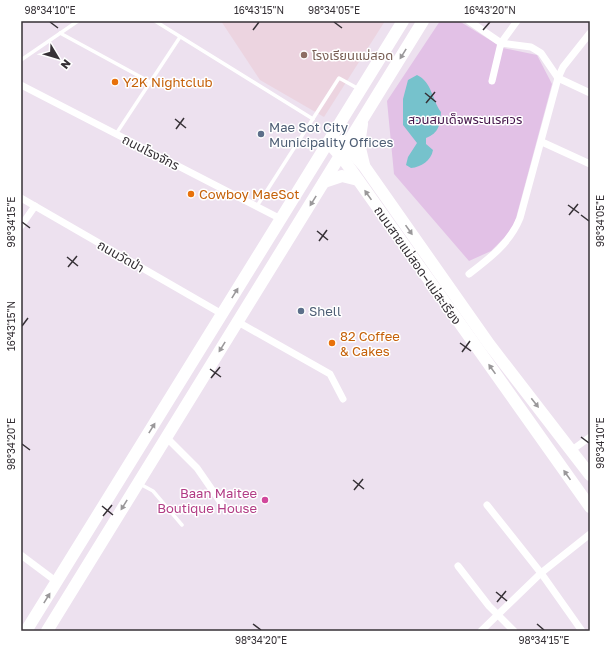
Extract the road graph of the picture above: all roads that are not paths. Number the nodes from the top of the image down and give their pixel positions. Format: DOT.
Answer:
graph roads {
  1 [pos="78,21"];
  2 [pos="155,21"];
  3 [pos="403,21"];
  4 [pos="423,21"];
  5 [pos="469,21"];
  6 [pos="517,21"];
  7 [pos="60,33"];
  8 [pos="590,33"];
  9 [pos="180,37"];
  10 [pos="501,43"];
  11 [pos="21,60"];
  12 [pos="558,78"];
  13 [pos="492,81"];
  14 [pos="150,82"];
  15 [pos="21,85"];
  16 [pos="360,90"];
  17 [pos="590,93"];
  18 [pos="364,117"];
  19 [pos="313,119"];
  20 [pos="116,134"];
  21 [pos="331,137"];
  22 [pos="542,142"];
  23 [pos="343,151"];
  24 [pos="590,164"];
  25 [pos="364,166"];
  26 [pos="358,180"];
  27 [pos="324,182"];
  28 [pos="21,198"];
  29 [pos="35,206"];
  30 [pos="257,206"];
  31 [pos="281,219"];
  32 [pos="21,226"];
  33 [pos="469,274"];
  34 [pos="222,314"];
  35 [pos="238,322"];
  36 [pos="484,347"];
  37 [pos="343,399"];
  38 [pos="166,437"];
  39 [pos="590,437"];
  40 [pos="140,448"];
  41 [pos="572,450"];
  42 [pos="154,456"];
  43 [pos="590,475"];
  44 [pos="138,482"];
  45 [pos="487,505"];
  46 [pos="224,507"];
  47 [pos="590,507"];
  48 [pos="182,525"];
  49 [pos="590,534"];
  50 [pos="21,555"];
  51 [pos="458,566"];
  52 [pos="541,573"];
  53 [pos="57,582"];
  54 [pos="498,615"];
  55 [pos="26,631"];
  56 [pos="47,631"];
  57 [pos="481,631"];
  58 [pos="514,631"];
  59 [pos="582,631"];
  1 -- 7 [label="lane"];
  2 -- 9 [label="lane"];
  3 -- 16 [label="main road"];
  4 -- 18 [label="main road, one-way"];
  5 -- 10 [label="street"];
  6 -- 10 [label="street"];
  7 -- 11 [label="lane"];
  7 -- 14 [label="lane"];
  8 -- 12 [label="street"];
  9 -- 14 [label="lane"];
  9 -- 19 [label="lane"];
  10 -- 12 [label="street"];
  10 -- 13 [label="street"];
  12 -- 17 [label="street"];
  12 -- 22 [label="street"];
  14 -- 20 [label="lane"];
  15 -- 20 [label="street, ถนนโรงจักร"];
  16 -- 19 [label="lane"];
  16 -- 21 [label="main road"];
  18 -- 23 [label="main road"];
  18 -- 25 [label="main road"];
  19 -- 30 [label="lane"];
  20 -- 30 [label="street, ถนนโรงจักร"];
  21 -- 23 [label="main road, ถนนสายแม่สอด–แม่สะเรียง"];
  21 -- 31 [label="main road"];
  22 -- 24 [label="street"];
  22 -- 33 [label="street"];
  23 -- 25 [label="main road, ถนนสายแม่สอด–แม่สะเรียง"];
  23 -- 26 [label="main road, ถนนสายแม่สอด–แม่สะเรียง"];
  23 -- 27 [label="main road"];
  25 -- 36 [label="main road, ถนนสายแม่สอด–แม่สะเรียง, one-way"];
  26 -- 27 [label="main road"];
  36 -- 26 [label="main road, ถนนสายแม่สอด–แม่สะเรียง, one-way"];
  27 -- 35 [label="main road, one-way"];
  28 -- 29 [label="street, ถนนวัดป่า"];
  29 -- 32 [label="street"];
  29 -- 34 [label="street, ถนนวัดป่า"];
  30 -- 31 [label="street, ถนนโรงจักร"];
  34 -- 31 [label="main road, one-way"];
  40 -- 34 [label="main road, one-way"];
  35 -- 37 [label="street"];
  35 -- 38 [label="main road, one-way"];
  36 -- 41 [label="main road, ถนนสายแม่สอด–แม่สะเรียง, one-way"];
  47 -- 36 [label="main road, ถนนสายแม่สอด–แม่สะเรียง, one-way"];
  38 -- 42 [label="main road"];
  38 -- 46 [label="street"];
  39 -- 41 [label="street"];
  40 -- 42 [label="main road"];
  40 -- 53 [label="main road"];
  41 -- 43 [label="main road, ถนนสายแม่สอด–แม่สะเรียง"];
  42 -- 44 [label="main road"];
  44 -- 48 [label="lane"];
  44 -- 56 [label="main road, one-way"];
  45 -- 52 [label="street"];
  49 -- 52 [label="street"];
  50 -- 53 [label="street"];
  51 -- 54 [label="street"];
  52 -- 54 [label="street"];
  52 -- 59 [label="street"];
  55 -- 53 [label="main road, one-way"];
  54 -- 57 [label="street"];
  54 -- 58 [label="street"];
}
